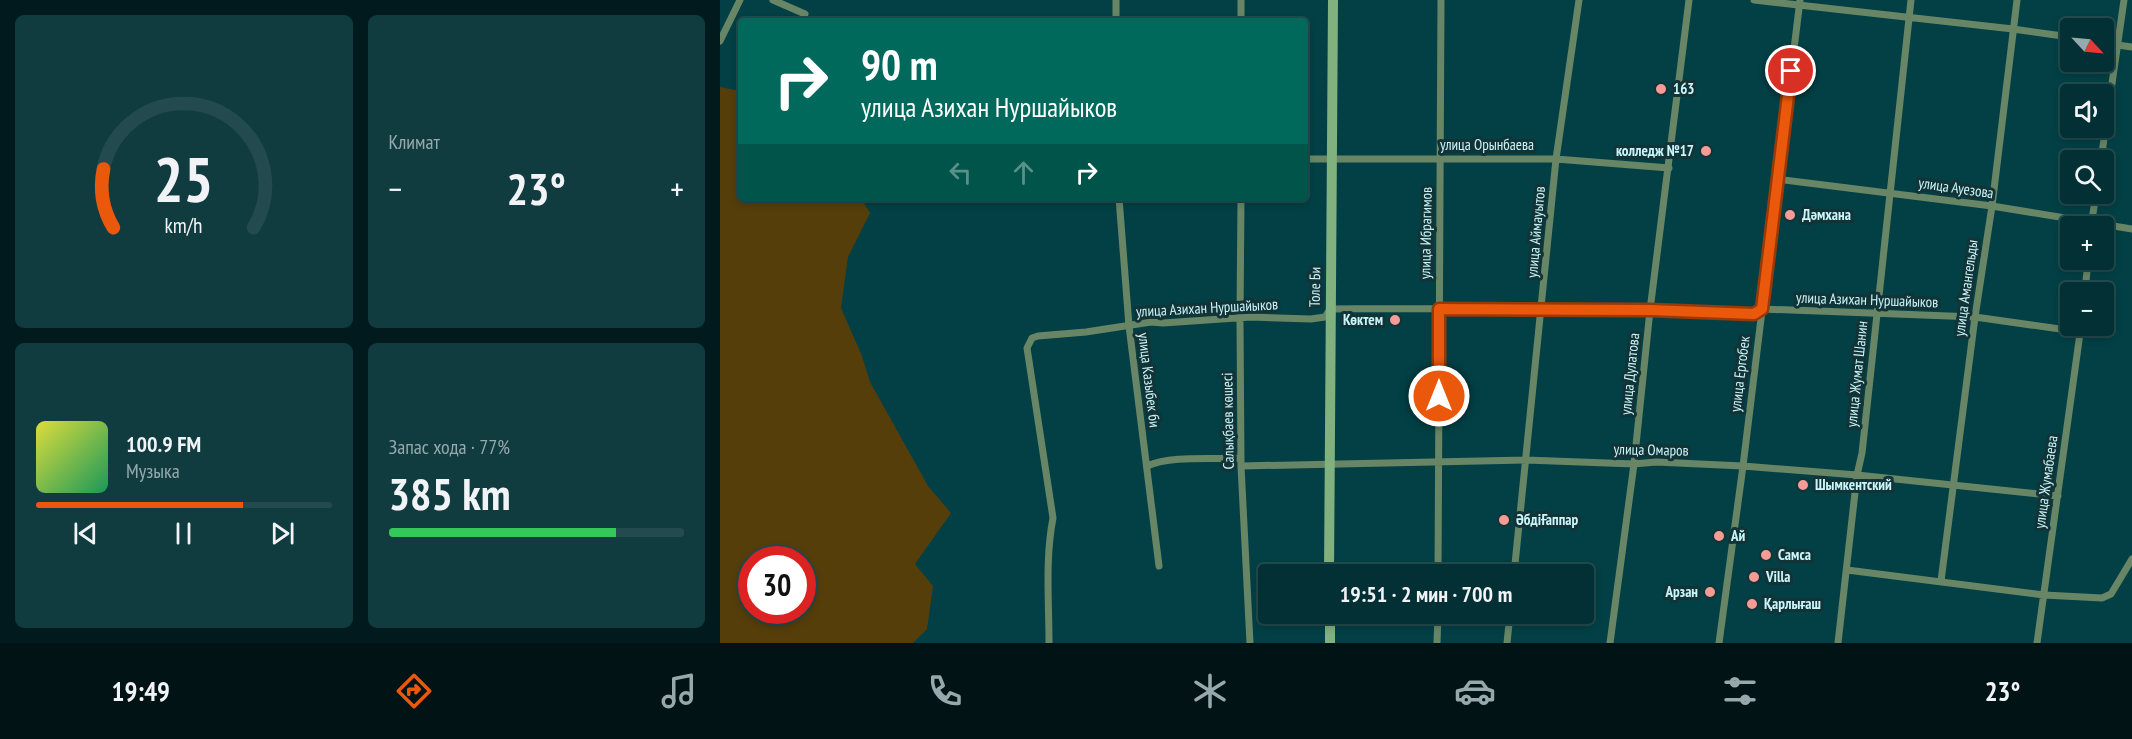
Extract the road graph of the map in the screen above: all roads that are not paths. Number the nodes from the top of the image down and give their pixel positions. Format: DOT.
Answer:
graph roads {
  1 [pos="740,0"];
  2 [pos="772,0"];
  3 [pos="1116,0"];
  4 [pos="1241,0"];
  5 [pos="1333,0"];
  6 [pos="1441,0"];
  7 [pos="1579,0"];
  8 [pos="1689,0"];
  9 [pos="1754,0"];
  10 [pos="1911,0"];
  11 [pos="2017,0"];
  12 [pos="2124,0"];
  13 [pos="1799,3"];
  14 [pos="805,14"];
  15 [pos="1910,16"];
  16 [pos="1116,18"];
  17 [pos="1241,18"];
  18 [pos="2013,28"];
  19 [pos="2060,36"];
  20 [pos="720,41"];
  21 [pos="2114,44"];
  22 [pos="2118,45"];
  23 [pos="2132,47"];
  24 [pos="2102,150"];
  25 [pos="1441,158"];
  26 [pos="1308,159"];
  27 [pos="1556,159"];
  28 [pos="1331,160"];
  29 [pos="1669,168"];
  30 [pos="1776,179"];
  31 [pos="1889,193"];
  32 [pos="1119,201"];
  33 [pos="1241,201"];
  34 [pos="1992,207"];
  35 [pos="2060,219"];
  36 [pos="2114,227"];
  37 [pos="2132,229"];
  38 [pos="1542,308"];
  39 [pos="1330,309"];
  40 [pos="1439,309"];
  41 [pos="1762,309"];
  42 [pos="1650,310"];
  43 [pos="1877,315"];
  44 [pos="1975,317"];
  45 [pos="1240,319"];
  46 [pos="1129,326"];
  47 [pos="2060,327"];
  48 [pos="2080,336"];
  49 [pos="1241,458"];
  50 [pos="1526,460"];
  51 [pos="1438,462"];
  52 [pos="1634,464"];
  53 [pos="1329,465"];
  54 [pos="1147,466"];
  55 [pos="1241,466"];
  56 [pos="1743,466"];
  57 [pos="1857,475"];
  58 [pos="1954,484"];
  59 [pos="2058,496"];
  60 [pos="2132,560"];
  61 [pos="1329,564"];
  62 [pos="1438,564"];
  63 [pos="1515,564"];
  64 [pos="1159,566"];
  65 [pos="1847,570"];
  66 [pos="1941,581"];
  67 [pos="2044,594"];
  68 [pos="1330,624"];
  69 [pos="1437,624"];
  70 [pos="1509,624"];
  71 [pos="1049,643"];
  72 [pos="1250,643"];
  73 [pos="1330,643"];
  74 [pos="1437,643"];
  75 [pos="1507,643"];
  76 [pos="1610,643"];
  77 [pos="1719,643"];
  78 [pos="1838,643"];
  79 [pos="2037,643"];
  1 -- 20 [label="street"];
  2 -- 14 [label="street"];
  3 -- 16 [label="street"];
  4 -- 17 [label="street"];
  5 -- 28 [label="main road, Толе Би"];
  6 -- 25 [label="street, улица Ибрагимов"];
  7 -- 27 [label="street, улица Аймауытов"];
  8 -- 29 [label="street, улица Дулатова"];
  9 -- 13 [label="street"];
  10 -- 15 [label="street, улица Жумат Шанин"];
  11 -- 18 [label="street, улица Амангельды"];
  12 -- 22 [label="street"];
  13 -- 15 [label="street"];
  13 -- 30 [label="street, улица Ергобек"];
  15 -- 18 [label="street"];
  15 -- 31 [label="street, улица Жумат Шанин"];
  18 -- 19 [label="street"];
  18 -- 34 [label="street, улица Амангельды"];
  21 -- 22 [label="street"];
  22 -- 23 [label="street"];
  22 -- 24 [label="street"];
  25 -- 27 [label="street, улица Орынбаева"];
  25 -- 28 [label="street, улица Орынбаева"];
  25 -- 40 [label="street, улица Ибрагимов"];
  26 -- 28 [label="street, улица Орынбаева"];
  27 -- 29 [label="street, улица Орынбаева"];
  27 -- 38 [label="street, улица Аймауытов"];
  28 -- 39 [label="main road, Толе Би"];
  29 -- 42 [label="street, улица Дулатова"];
  30 -- 31 [label="street, улица Ауезова"];
  30 -- 41 [label="street, улица Ергобек"];
  31 -- 34 [label="street, улица Ауезова"];
  31 -- 43 [label="street, улица Жумат Шанин"];
  32 -- 46 [label="street, улица Казыбек би"];
  33 -- 45 [label="street, Салықбаев көшесі"];
  34 -- 35 [label="street, улица Ауезова"];
  34 -- 44 [label="street, улица Амангельды"];
  36 -- 37 [label="street, улица Ауезова"];
  38 -- 40 [label="street, улица Азихан Нуршайыков"];
  38 -- 42 [label="street, улица Азихан Нуршайыков"];
  38 -- 50 [label="street, улица Аймауытов"];
  39 -- 40 [label="street, улица Азихан Нуршайыков"];
  39 -- 45 [label="street, улица Азихан Нуршайыков"];
  39 -- 53 [label="main road, Толе Би"];
  40 -- 51 [label="street, улица Ибрагимов"];
  41 -- 42 [label="street, улица Азихан Нуршайыков"];
  41 -- 43 [label="street, улица Азихан Нуршайыков"];
  41 -- 56 [label="street, улица Ергобек"];
  42 -- 52 [label="street, улица Дулатова"];
  43 -- 44 [label="street, улица Азихан Нуршайыков"];
  43 -- 57 [label="street, улица Жумат Шанин"];
  44 -- 47 [label="street, улица Азихан Нуршайыков"];
  44 -- 58 [label="street, улица Амангельды"];
  45 -- 46 [label="street, улица Азихан Нуршайыков"];
  45 -- 49 [label="street, Салықбаев көшесі"];
  46 -- 54 [label="street, улица Казыбек би"];
  46 -- 71 [label="street, улица Азихан Нуршайыков"];
  48 -- 59 [label="street, улица Жумабаева"];
  49 -- 54 [label="street"];
  49 -- 55 [label="street, Салықбаев көшесі"];
  50 -- 51 [label="street, улица Омаров"];
  50 -- 52 [label="street, улица Омаров"];
  50 -- 63 [label="street, улица Аймауытов"];
  51 -- 53 [label="street, улица Омаров"];
  51 -- 62 [label="street, улица Ибрагимов"];
  52 -- 56 [label="street, улица Омаров"];
  52 -- 76 [label="street, улица Дулатова"];
  53 -- 55 [label="street, улица Омаров"];
  53 -- 61 [label="main road, Толе Би"];
  54 -- 64 [label="street, улица Казыбек би"];
  55 -- 72 [label="street, Салықбаев көшесі"];
  56 -- 57 [label="street, улица Омаров"];
  56 -- 77 [label="street, улица Ергобек"];
  57 -- 58 [label="street, улица Омаров"];
  57 -- 65 [label="street, улица Жумат Шанин"];
  58 -- 59 [label="street, улица Омаров"];
  58 -- 66 [label="street, улица Амангельды"];
  59 -- 67 [label="street, улица Жумабаева"];
  60 -- 67 [label="street"];
  65 -- 66 [label="street"];
  65 -- 78 [label="street, улица Жумат Шанин"];
  66 -- 67 [label="street"];
  67 -- 79 [label="street, улица Жумабаева"];
  68 -- 73 [label="main road"];
  69 -- 74 [label="street"];
  70 -- 75 [label="street"];
}
